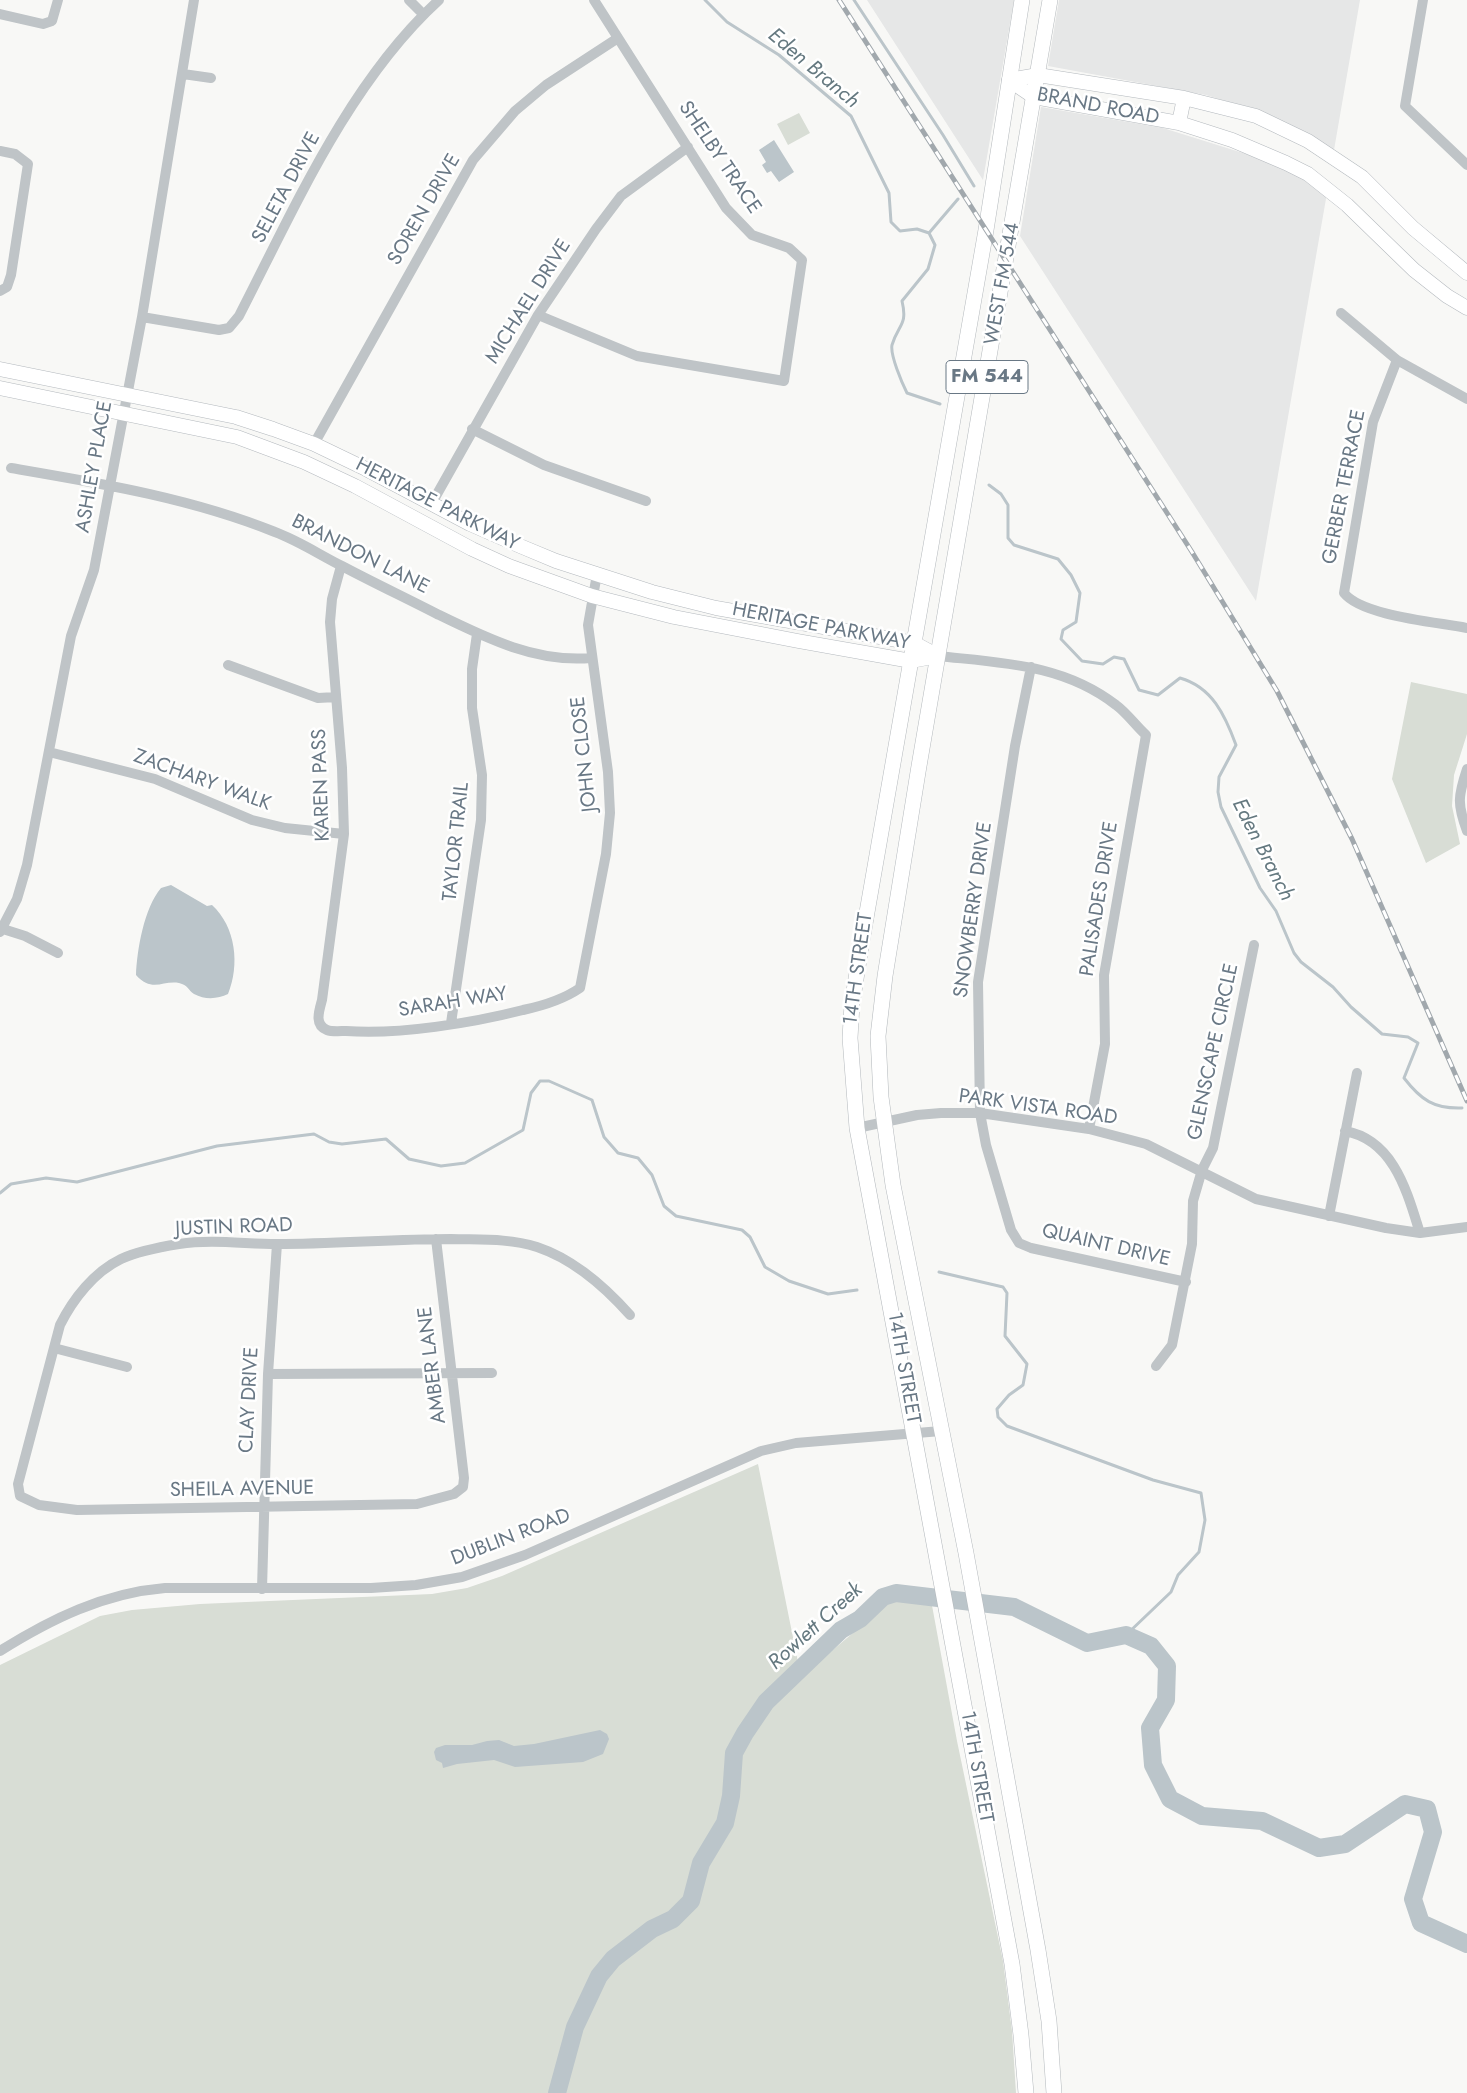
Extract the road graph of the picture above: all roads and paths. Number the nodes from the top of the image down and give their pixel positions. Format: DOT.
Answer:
graph roads {
  1 [pos="58,0"];
  2 [pos="194,0"];
  3 [pos="409,0"];
  4 [pos="439,0"];
  5 [pos="594,0"];
  6 [pos="1022,0"];
  7 [pos="1050,0"];
  8 [pos="1423,0"];
  9 [pos="0,14"];
  10 [pos="423,14"];
  11 [pos="618,38"];
  12 [pos="182,74"];
  13 [pos="1038,75"];
  14 [pos="210,78"];
  15 [pos="1009,80"];
  16 [pos="1034,98"];
  17 [pos="1184,98"];
  18 [pos="1180,124"];
  19 [pos="688,147"];
  20 [pos="0,151"];
  21 [pos="1467,165"];
  22 [pos="1467,273"];
  23 [pos="0,291"];
  24 [pos="1467,308"];
  25 [pos="1341,313"];
  26 [pos="538,315"];
  27 [pos="142,317"];
  28 [pos="1397,360"];
  29 [pos="0,368"];
  30 [pos="0,388"];
  31 [pos="126,394"];
  32 [pos="1467,399"];
  33 [pos="123,412"];
  34 [pos="472,429"];
  35 [pos="314,444"];
  36 [pos="11,468"];
  37 [pos="109,485"];
  38 [pos="646,501"];
  39 [pos="432,503"];
  40 [pos="341,566"];
  41 [pos="597,574"];
  42 [pos="592,596"];
  43 [pos="716,608"];
  44 [pos="714,625"];
  45 [pos="1467,628"];
  46 [pos="477,634"];
  47 [pos="914,643"];
  48 [pos="938,656"];
  49 [pos="591,658"];
  50 [pos="911,660"];
  51 [pos="228,665"];
  52 [pos="1031,667"];
  53 [pos="336,697"];
  54 [pos="49,752"];
  55 [pos="1467,769"];
  56 [pos="1467,831"];
  57 [pos="344,834"];
  58 [pos="2,931"];
  59 [pos="1254,945"];
  60 [pos="58,953"];
  61 [pos="580,988"];
  62 [pos="451,1023"];
  63 [pos="327,1030"];
  64 [pos="1357,1073"];
  65 [pos="980,1113"];
  66 [pos="884,1122"];
  67 [pos="858,1128"];
  68 [pos="1089,1129"];
  69 [pos="1345,1131"];
  70 [pos="1202,1170"];
  71 [pos="1329,1216"];
  72 [pos="1467,1227"];
  73 [pos="1420,1233"];
  74 [pos="436,1239"];
  75 [pos="1019,1242"];
  76 [pos="277,1244"];
  77 [pos="1186,1282"];
  78 [pos="630,1315"];
  79 [pos="54,1348"];
  80 [pos="127,1366"];
  81 [pos="1156,1366"];
  82 [pos="450,1373"];
  83 [pos="492,1373"];
  84 [pos="268,1374"];
  85 [pos="941,1431"];
  86 [pos="914,1433"];
  87 [pos="463,1487"];
  88 [pos="20,1496"];
  89 [pos="262,1507"];
  90 [pos="262,1589"];
  91 [pos="0,1651"];
  92 [pos="1026,2093"];
  93 [pos="1054,2093"];
  1 -- 9 [label="street"];
  2 -- 12 [label="street, ASHLEY PLACE"];
  3 -- 10 [label="street"];
  4 -- 10 [label="street, SELETA DRIVE"];
  5 -- 11 [label="street, SHELBY TRACE"];
  6 -- 15 [label="main road, WEST FM 544 / FM 544"];
  7 -- 13 [label="main road, WEST FM 544 / FM 544"];
  8 -- 21 [label="street"];
  10 -- 27 [label="street, SELETA DRIVE"];
  11 -- 19 [label="street, SHELBY TRACE"];
  11 -- 35 [label="street, SOREN DRIVE"];
  12 -- 14 [label="street"];
  12 -- 27 [label="street, ASHLEY PLACE"];
  13 -- 15 [label="main road, BRAND ROAD"];
  13 -- 16 [label="main road, WEST FM 544 / FM 544"];
  13 -- 17 [label="main road, BRAND ROAD"];
  15 -- 16 [label="main road, BRAND ROAD"];
  15 -- 47 [label="main road, WEST FM 544 / FM 544"];
  16 -- 18 [label="main road, BRAND ROAD"];
  16 -- 48 [label="main road, WEST FM 544 / FM 544"];
  17 -- 18 [label="main road"];
  17 -- 22 [label="main road, BRAND ROAD"];
  18 -- 24 [label="main road, BRAND ROAD"];
  19 -- 26 [label="street, MICHAEL DRIVE"];
  19 -- 26 [label="street, SHELBY TRACE"];
  20 -- 23 [label="street"];
  25 -- 28 [label="street"];
  26 -- 34 [label="street, MICHAEL DRIVE"];
  27 -- 31 [label="street, ASHLEY PLACE"];
  28 -- 32 [label="street"];
  28 -- 45 [label="street, GERBER TERRACE"];
  29 -- 31 [label="main road, HERITAGE PARKWAY"];
  30 -- 33 [label="main road, HERITAGE PARKWAY"];
  31 -- 33 [label="street, ASHLEY PLACE"];
  31 -- 35 [label="main road, HERITAGE PARKWAY"];
  33 -- 37 [label="street, ASHLEY PLACE"];
  33 -- 42 [label="main road, HERITAGE PARKWAY"];
  34 -- 38 [label="street"];
  34 -- 39 [label="street, MICHAEL DRIVE"];
  35 -- 39 [label="main road, HERITAGE PARKWAY"];
  36 -- 37 [label="street, BRANDON LANE"];
  37 -- 40 [label="street, BRANDON LANE"];
  37 -- 54 [label="street, ASHLEY PLACE"];
  39 -- 41 [label="main road, HERITAGE PARKWAY"];
  40 -- 46 [label="street, BRANDON LANE"];
  40 -- 53 [label="street, KAREN PASS"];
  41 -- 42 [label="street, JOHN CLOSE"];
  41 -- 43 [label="main road, HERITAGE PARKWAY"];
  42 -- 44 [label="main road, HERITAGE PARKWAY"];
  42 -- 49 [label="street, JOHN CLOSE"];
  43 -- 44 [label="main road"];
  43 -- 47 [label="main road, HERITAGE PARKWAY"];
  44 -- 50 [label="main road, HERITAGE PARKWAY"];
  46 -- 49 [label="street, BRANDON LANE"];
  46 -- 62 [label="street, TAYLOR TRAIL"];
  47 -- 48 [label="main road, HERITAGE PARKWAY"];
  47 -- 50 [label="main road, 14TH STREET"];
  48 -- 50 [label="main road, HERITAGE PARKWAY"];
  48 -- 52 [label="street"];
  48 -- 66 [label="main road, 14TH STREET"];
  49 -- 61 [label="street, JOHN CLOSE"];
  50 -- 67 [label="main road, 14TH STREET"];
  51 -- 53 [label="street"];
  52 -- 65 [label="street, SNOWBERRY DRIVE"];
  52 -- 68 [label="street, PALISADES DRIVE"];
  53 -- 57 [label="street, KAREN PASS"];
  54 -- 57 [label="street, ZACHARY WALK"];
  54 -- 58 [label="street, ASHLEY PLACE"];
  55 -- 56 [label="street"];
  57 -- 63 [label="street, KAREN PASS"];
  58 -- 60 [label="street"];
  59 -- 70 [label="street, GLENSCAPE CIRCLE"];
  61 -- 62 [label="street, SARAH WAY"];
  62 -- 63 [label="street, SARAH WAY"];
  64 -- 69 [label="street"];
  65 -- 66 [label="street, PARK VISTA ROAD"];
  65 -- 68 [label="street, PARK VISTA ROAD"];
  65 -- 75 [label="street, SNOWBERRY DRIVE"];
  66 -- 67 [label="street, PARK VISTA ROAD"];
  66 -- 85 [label="main road, 14TH STREET"];
  67 -- 86 [label="main road, 14TH STREET"];
  68 -- 70 [label="street, PARK VISTA ROAD"];
  69 -- 71 [label="street"];
  69 -- 73 [label="street"];
  70 -- 71 [label="street, PARK VISTA ROAD"];
  70 -- 77 [label="street, GLENSCAPE CIRCLE"];
  71 -- 73 [label="street, PARK VISTA ROAD"];
  72 -- 73 [label="street, PARK VISTA ROAD"];
  74 -- 76 [label="street, JUSTIN ROAD"];
  74 -- 78 [label="street, JUSTIN ROAD"];
  74 -- 82 [label="street, AMBER LANE"];
  75 -- 77 [label="street, QUAINT DRIVE"];
  76 -- 79 [label="street, JUSTIN ROAD"];
  76 -- 84 [label="street, CLAY DRIVE"];
  77 -- 81 [label="street, GLENSCAPE CIRCLE"];
  79 -- 80 [label="street"];
  79 -- 88 [label="street, JUSTIN ROAD"];
  82 -- 83 [label="street"];
  82 -- 84 [label="street"];
  82 -- 87 [label="street, AMBER LANE"];
  84 -- 89 [label="street, CLAY DRIVE"];
  85 -- 86 [label="street, DUBLIN ROAD"];
  85 -- 93 [label="main road, 14TH STREET"];
  86 -- 90 [label="street, DUBLIN ROAD"];
  86 -- 92 [label="main road, 14TH STREET"];
  87 -- 89 [label="street, SHEILA AVENUE"];
  88 -- 89 [label="street, SHEILA AVENUE"];
  89 -- 90 [label="street, CLAY DRIVE"];
  90 -- 91 [label="street, DUBLIN ROAD"];
}
